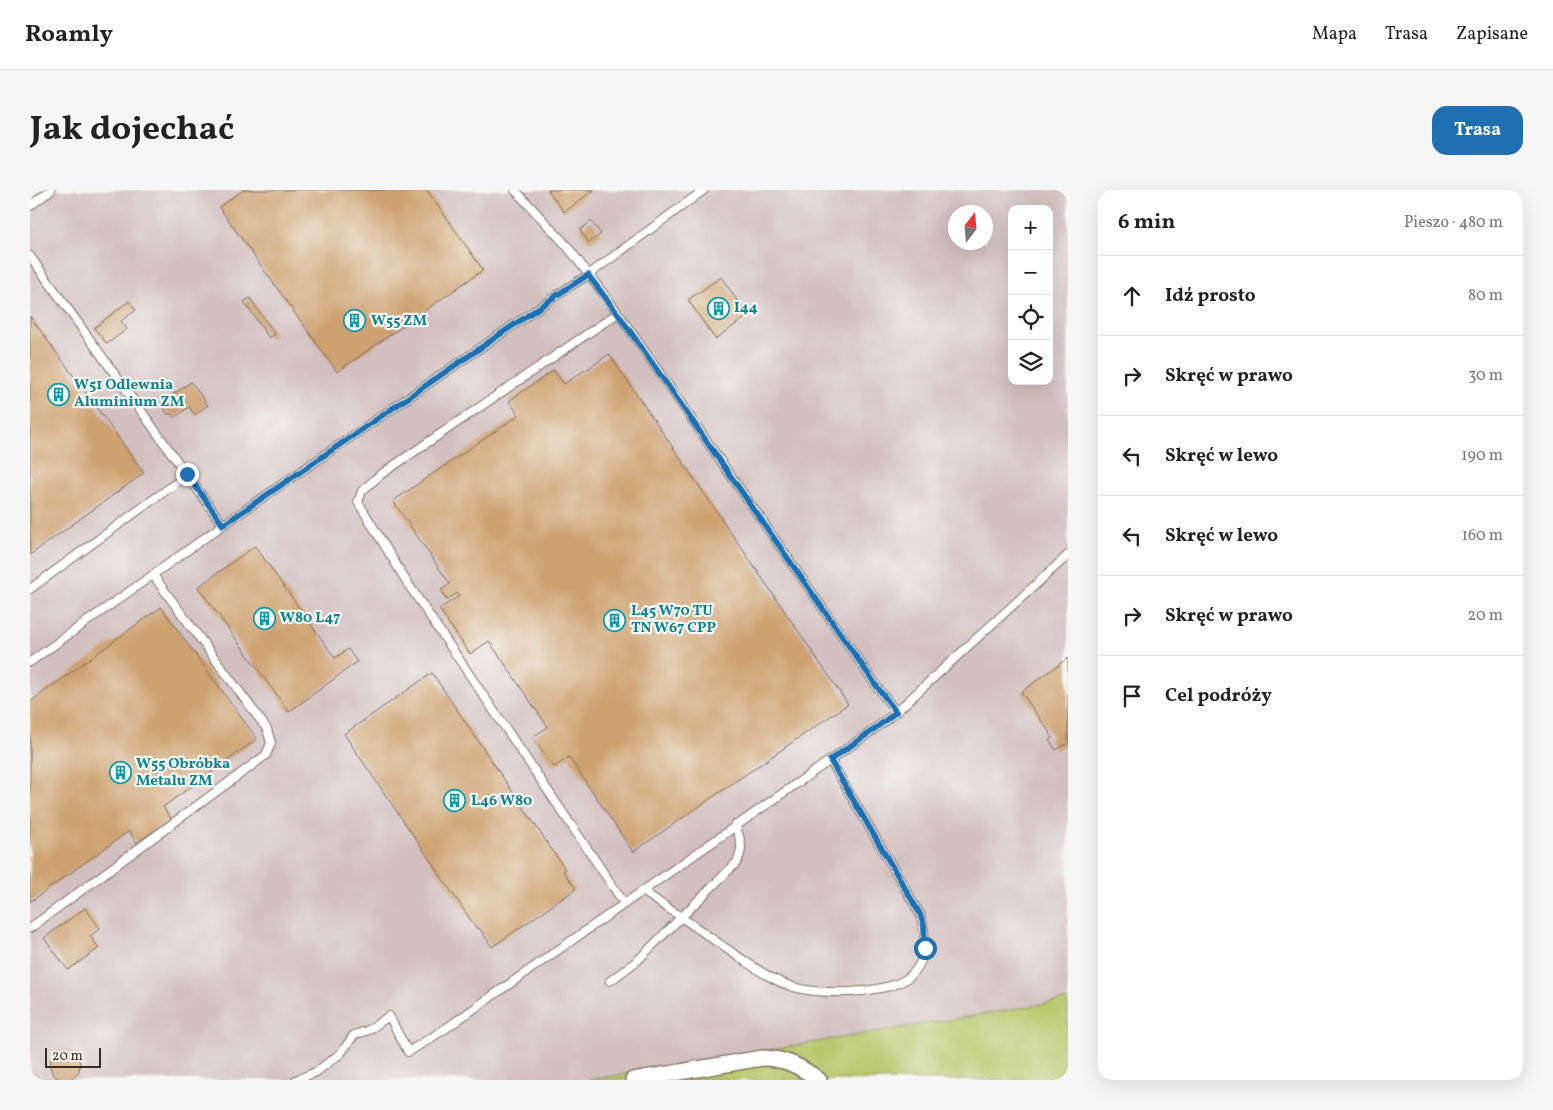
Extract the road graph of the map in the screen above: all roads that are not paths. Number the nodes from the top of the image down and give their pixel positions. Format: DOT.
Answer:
graph roads {
  1 [pos="51,190"];
  2 [pos="515,190"];
  3 [pos="704,190"];
  4 [pos="30,206"];
  5 [pos="30,256"];
  6 [pos="588,275"];
  7 [pos="618,314"];
  8 [pos="187,474"];
  9 [pos="223,525"];
  10 [pos="1068,555"];
  11 [pos="153,575"];
  12 [pos="30,589"];
  13 [pos="30,662"];
  14 [pos="896,712"];
  15 [pos="830,760"];
  16 [pos="735,825"];
  17 [pos="642,891"];
  18 [pos="624,903"];
  19 [pos="681,917"];
  20 [pos="30,928"];
  21 [pos="610,981"];
  22 [pos="296,1080"];
  23 [pos="632,1080"];
  24 [pos="819,1080"];
  1 -- 4 [label="lane"];
  2 -- 6 [label="lane"];
  3 -- 6 [label="lane"];
  5 -- 8 [label="lane"];
  6 -- 7 [label="lane"];
  6 -- 9 [label="lane"];
  7 -- 14 [label="lane"];
  7 -- 18 [label="lane"];
  8 -- 9 [label="lane"];
  8 -- 12 [label="lane"];
  9 -- 11 [label="lane"];
  10 -- 14 [label="lane"];
  11 -- 13 [label="lane"];
  11 -- 20 [label="lane"];
  14 -- 15 [label="lane"];
  15 -- 16 [label="lane"];
  15 -- 19 [label="lane"];
  16 -- 17 [label="lane"];
  16 -- 19 [label="lane"];
  17 -- 18 [label="lane"];
  17 -- 19 [label="lane"];
  18 -- 22 [label="lane"];
  19 -- 21 [label="lane"];
  23 -- 24 [label="street"];
}
